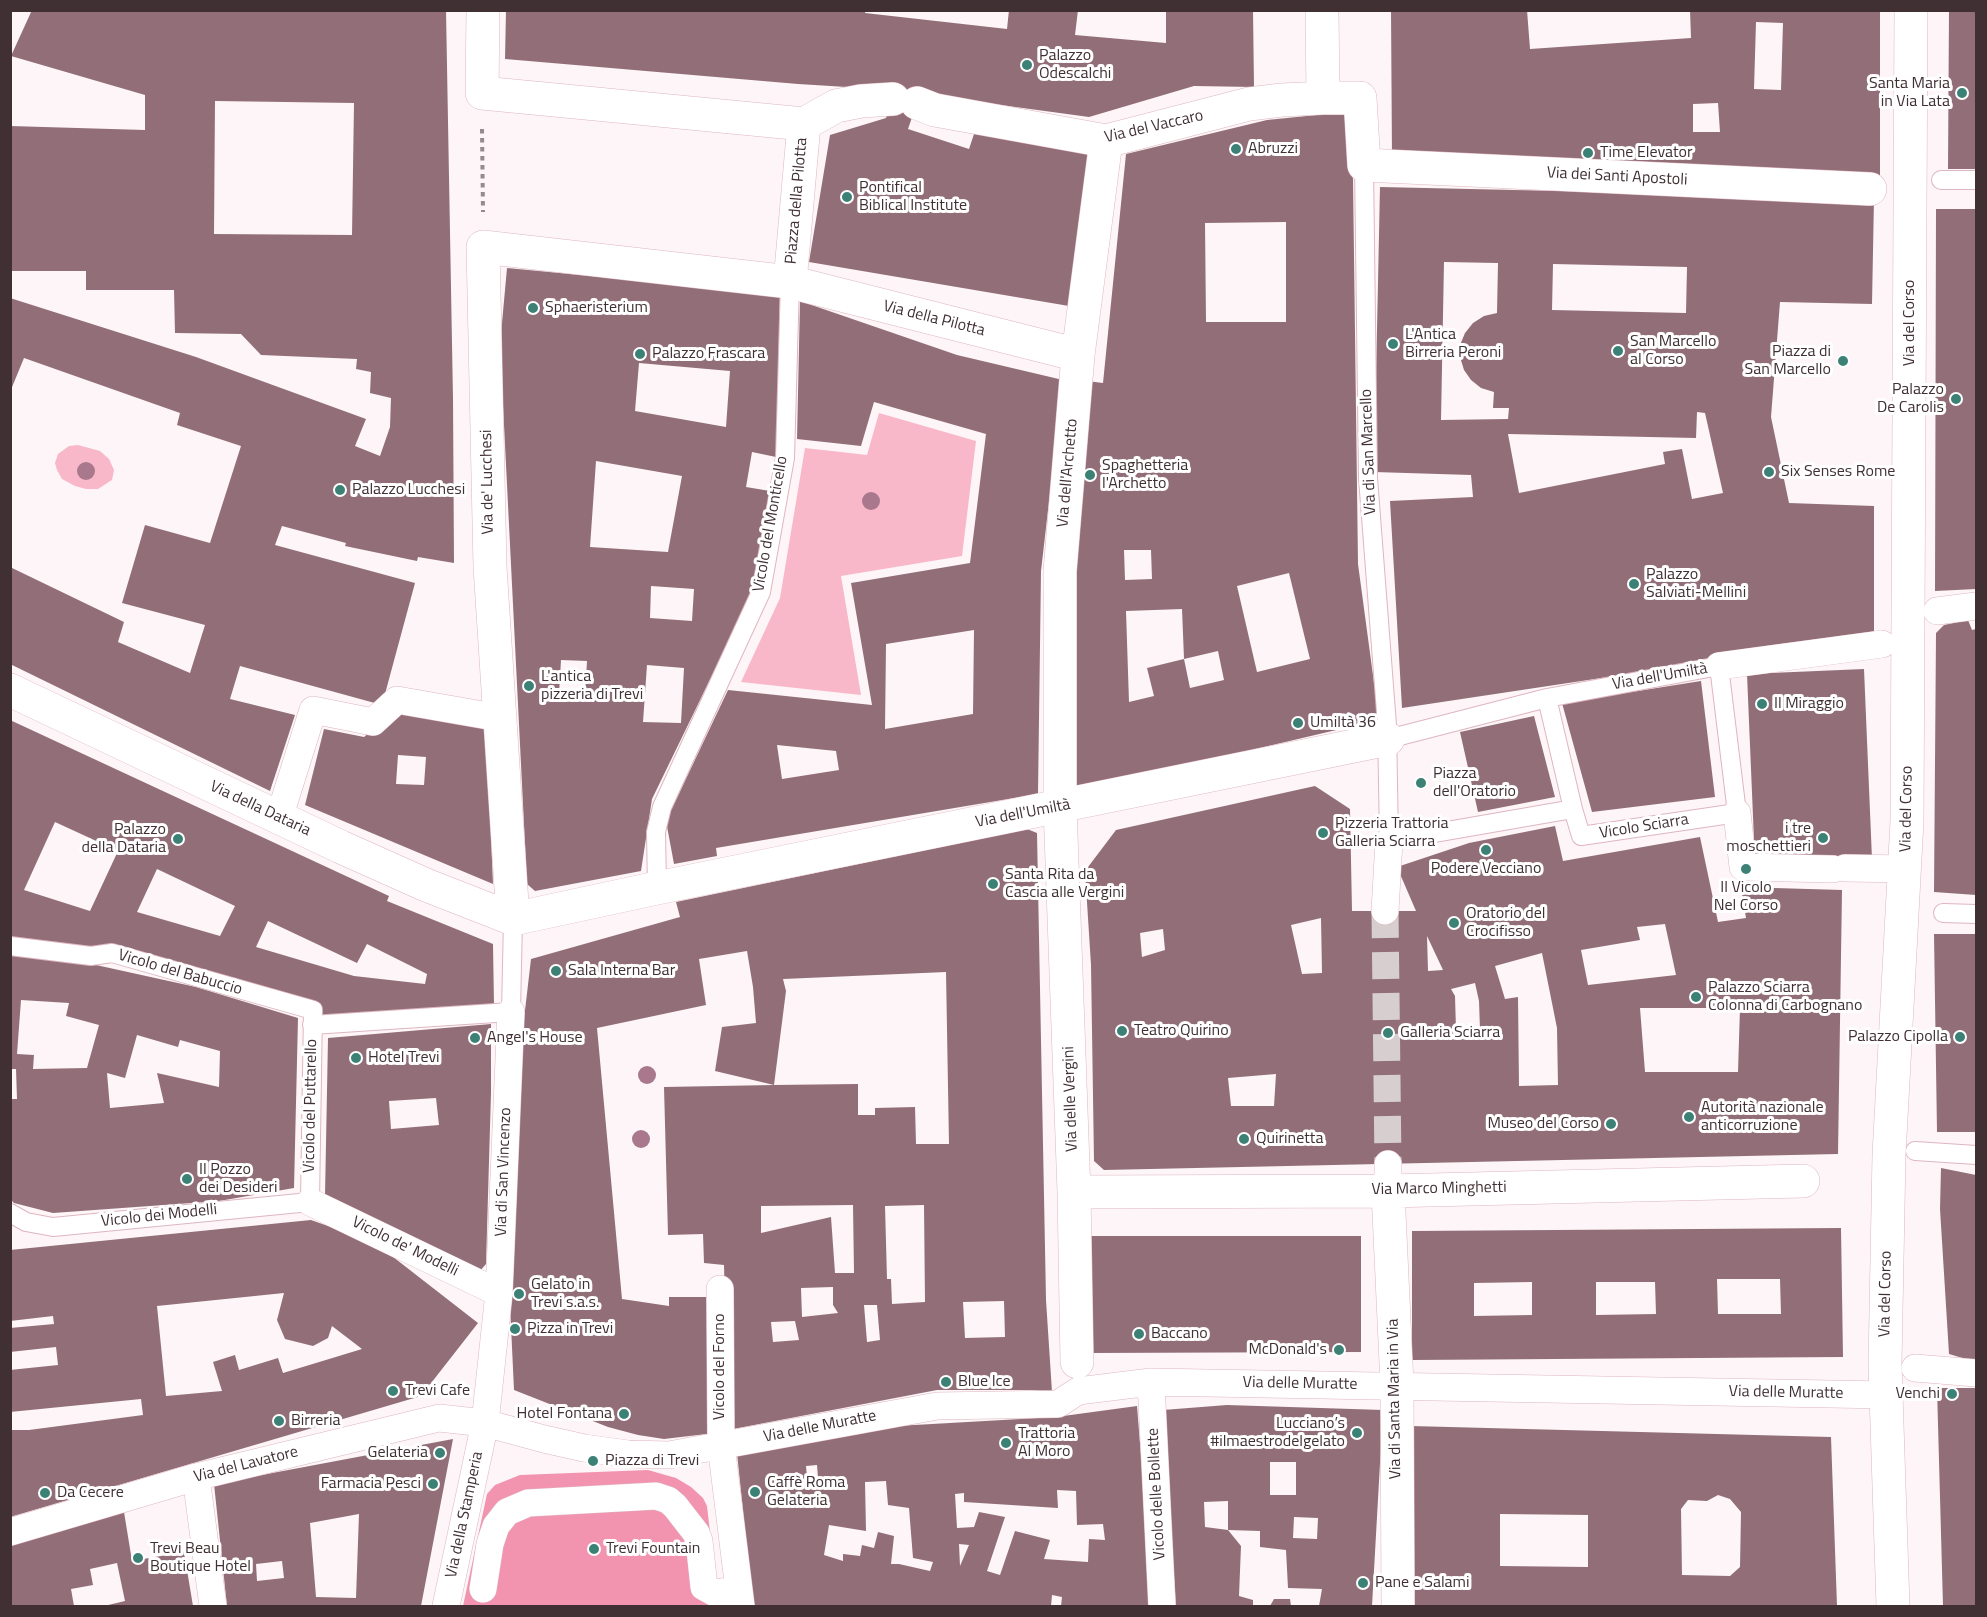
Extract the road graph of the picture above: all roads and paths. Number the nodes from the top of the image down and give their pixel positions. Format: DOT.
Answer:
graph roads {
  1 [pos="483,10"];
  2 [pos="1322,10"];
  3 [pos="1911,10"];
  4 [pos="482,93"];
  5 [pos="1323,98"];
  6 [pos="804,124"];
  7 [pos="1106,141"];
  8 [pos="1364,165"];
  9 [pos="1941,180"];
  10 [pos="1977,180"];
  11 [pos="1870,189"];
  12 [pos="483,247"];
  13 [pos="790,282"];
  14 [pos="1078,355"];
  15 [pos="1977,606"];
  16 [pos="1923,611"];
  17 [pos="1882,644"];
  18 [pos="1719,666"];
  19 [pos="10,690"];
  20 [pos="1547,698"];
  21 [pos="500,718"];
  22 [pos="1388,739"];
  23 [pos="1060,807"];
  24 [pos="1573,809"];
  25 [pos="1737,813"];
  26 [pos="279,818"];
  27 [pos="1389,841"];
  28 [pos="1906,869"];
  29 [pos="657,888"];
  30 [pos="1385,911"];
  31 [pos="1943,913"];
  32 [pos="1977,914"];
  33 [pos="513,919"];
  34 [pos="10,946"];
  35 [pos="511,1012"];
  36 [pos="312,1018"];
  37 [pos="1915,1151"];
  38 [pos="1977,1155"];
  39 [pos="1388,1177"];
  40 [pos="1803,1181"];
  41 [pos="1074,1192"];
  42 [pos="310,1202"];
  43 [pos="10,1213"];
  44 [pos="720,1289"];
  45 [pos="499,1293"];
  46 [pos="1915,1368"];
  47 [pos="1977,1373"];
  48 [pos="1077,1376"];
  49 [pos="1151,1382"];
  50 [pos="1397,1385"];
  51 [pos="1887,1395"];
  52 [pos="484,1423"];
  53 [pos="721,1445"];
  54 [pos="196,1477"];
  55 [pos="706,1524"];
  56 [pos="10,1532"];
  57 [pos="484,1534"];
  58 [pos="483,1589"];
  59 [pos="740,1598"];
  60 [pos="213,1606"];
  61 [pos="446,1606"];
  62 [pos="1162,1606"];
  63 [pos="1398,1606"];
  64 [pos="1893,1606"];
  1 -- 4 [label="street"];
  2 -- 5 [label="street"];
  3 -- 16 [label="street, Via del Corso"];
  4 -- 6 [label="street, Piazza della Pilotta"];
  4 -- 12 [label="path"];
  5 -- 7 [label="street, Via del Vaccaro"];
  5 -- 8 [label="street, Via del Vaccaro"];
  6 -- 7 [label="street, Via del Vaccaro"];
  6 -- 13 [label="street, Piazza della Pilotta"];
  7 -- 14 [label="street, Via dell'Archetto"];
  8 -- 11 [label="street, Via dei Santi Apostoli"];
  8 -- 22 [label="lane, Via di San Marcello"];
  9 -- 10 [label="lane"];
  12 -- 13 [label="street, Piazza della Pilotta"];
  12 -- 21 [label="street, Via de' Lucchesi"];
  13 -- 14 [label="street, Via della Pilotta"];
  13 -- 29 [label="lane, Vicolo del Monticello"];
  14 -- 23 [label="street, Via dell'Archetto"];
  15 -- 16 [label="street"];
  16 -- 28 [label="street, Via del Corso"];
  17 -- 18 [label="street, Via dell'Umiltà"];
  18 -- 20 [label="lane, Via dell'Umiltà"];
  18 -- 25 [label="lane"];
  19 -- 26 [label="street, Via della Dataria"];
  20 -- 22 [label="lane, Via dell'Umiltà"];
  20 -- 24 [label="lane"];
  21 -- 26 [label="street"];
  21 -- 33 [label="street, Via de' Lucchesi"];
  22 -- 23 [label="street, Via dell'Umiltà"];
  22 -- 27 [label="lane"];
  23 -- 29 [label="street, Via dell'Umiltà"];
  23 -- 41 [label="street, Via delle Vergini"];
  24 -- 25 [label="lane, Vicolo Sciarra"];
  24 -- 27 [label="lane"];
  25 -- 28 [label="street"];
  26 -- 33 [label="street, Via della Dataria"];
  27 -- 30 [label="street"];
  28 -- 51 [label="street, Via del Corso"];
  29 -- 33 [label="street, Via dell'Umiltà"];
  31 -- 32 [label="lane"];
  33 -- 35 [label="lane, Via di San Vincenzo"];
  34 -- 36 [label="lane, Vicolo del Babuccio"];
  35 -- 36 [label="lane, Vicolo del Babuccio"];
  35 -- 45 [label="street, Via di San Vincenzo"];
  36 -- 42 [label="lane, Vicolo del Puttarello"];
  37 -- 38 [label="lane"];
  39 -- 40 [label="street, Via Marco Minghetti"];
  39 -- 41 [label="street, Via Marco Minghetti"];
  39 -- 50 [label="street, Via di Santa Maria in Via"];
  41 -- 48 [label="street, Via delle Vergini"];
  42 -- 43 [label="lane, Vicolo dei Modelli"];
  42 -- 45 [label="street, Vicolo de' Modelli"];
  44 -- 53 [label="street, Vicolo del Forno"];
  45 -- 52 [label="street, Via di San Vincenzo"];
  46 -- 47 [label="street"];
  48 -- 49 [label="street, Via delle Muratte"];
  48 -- 53 [label="street, Via delle Muratte"];
  49 -- 50 [label="street, Via delle Muratte"];
  49 -- 62 [label="street, Vicolo delle Bollette"];
  50 -- 51 [label="street, Via delle Muratte"];
  50 -- 63 [label="street, Via di Santa Maria in Via"];
  51 -- 64 [label="street, Via del Corso"];
  52 -- 53 [label="street"];
  52 -- 54 [label="street, Via del Lavatore"];
  52 -- 61 [label="street, Via della Stamperia"];
  53 -- 59 [label="street"];
  54 -- 56 [label="street, Via del Lavatore"];
  54 -- 60 [label="street"];
  55 -- 57 [label="street"];
  58 -- 59 [label="street"];
}
